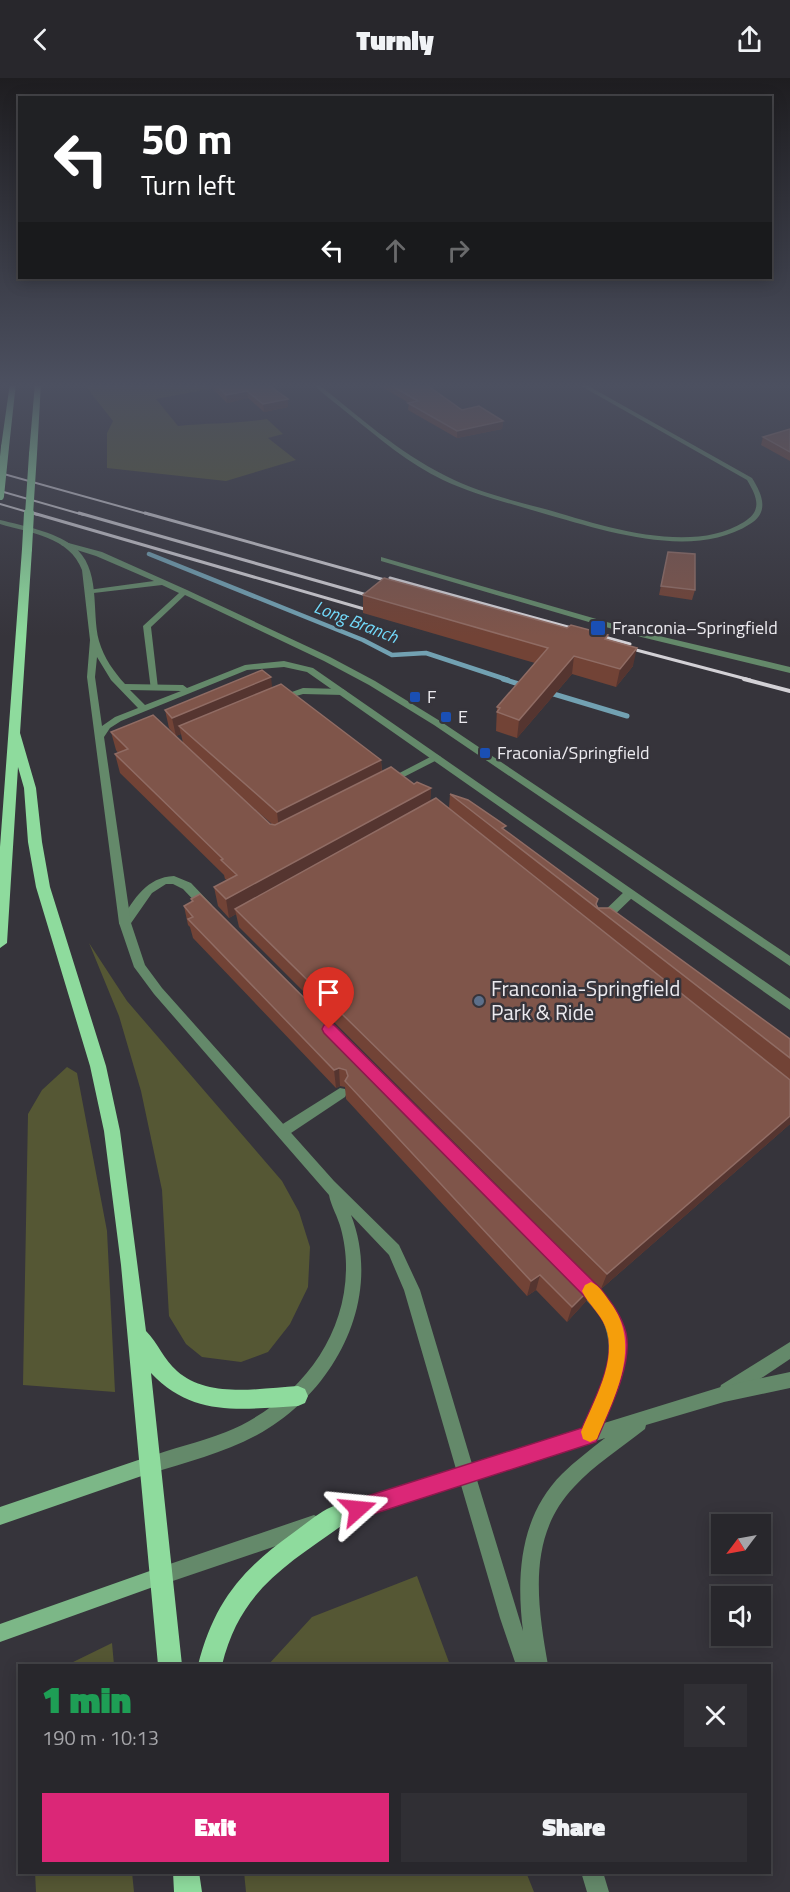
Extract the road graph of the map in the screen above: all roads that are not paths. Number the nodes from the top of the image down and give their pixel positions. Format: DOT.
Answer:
graph roads {
  1 [pos="3,468"];
  2 [pos="32,468"];
  3 [pos="427,468"];
  4 [pos="731,468"];
  5 [pos="0,496"];
  6 [pos="769,497"];
  7 [pos="0,522"];
  8 [pos="758,524"];
  9 [pos="64,543"];
  10 [pos="384,560"];
  11 [pos="162,583"];
  12 [pos="88,592"];
  13 [pos="184,592"];
  14 [pos="94,640"];
  15 [pos="790,670"];
  16 [pos="122,687"];
  17 [pos="154,688"];
  18 [pos="194,688"];
  19 [pos="343,692"];
  20 [pos="267,703"];
  21 [pos="146,712"];
  22 [pos="14,731"];
  23 [pos="99,738"];
  24 [pos="436,757"];
  25 [pos="382,785"];
  26 [pos="630,893"];
  27 [pos="216,916"];
  28 [pos="600,922"];
  29 [pos="125,923"];
  30 [pos="0,943"];
  31 [pos="790,962"];
  32 [pos="790,1005"];
  33 [pos="340,1093"];
  34 [pos="282,1131"];
  35 [pos="329,1185"];
  36 [pos="571,1271"];
  37 [pos="137,1331"];
  38 [pos="790,1350"];
  39 [pos="790,1380"];
  40 [pos="724,1394"];
  41 [pos="298,1396"];
  42 [pos="646,1417"];
  43 [pos="589,1435"];
  44 [pos="150,1465"];
  45 [pos="467,1474"];
  46 [pos="0,1516"];
  47 [pos="336,1516"];
  48 [pos="161,1576"];
  49 [pos="0,1633"];
  50 [pos="170,1664"];
  51 [pos="210,1664"];
  52 [pos="526,1664"];
  53 [pos="538,1664"];
  54 [pos="186,1874"];
  55 [pos="593,1874"];
  56 [pos="188,1892"];
  57 [pos="598,1892"];
  1 -- 5 [label="main road, bridge"];
  2 -- 22 [label="main road, bridge"];
  3 -- 8 [label="street"];
  4 -- 6 [label="street"];
  7 -- 9 [label="street"];
  9 -- 11 [label="street"];
  9 -- 12 [label="street"];
  10 -- 15 [label="street"];
  11 -- 12 [label="street"];
  11 -- 13 [label="street"];
  12 -- 14 [label="street"];
  13 -- 17 [label="street"];
  13 -- 31 [label="street"];
  14 -- 16 [label="street"];
  14 -- 23 [label="street"];
  16 -- 17 [label="street"];
  16 -- 21 [label="street"];
  17 -- 18 [label="street"];
  18 -- 19 [label="street"];
  18 -- 21 [label="street"];
  19 -- 20 [label="street"];
  19 -- 24 [label="street"];
  21 -- 23 [label="street"];
  22 -- 30 [label="main road"];
  22 -- 37 [label="main road"];
  23 -- 29 [label="street"];
  24 -- 25 [label="street"];
  24 -- 26 [label="street"];
  26 -- 28 [label="street"];
  26 -- 32 [label="street"];
  27 -- 29 [label="street"];
  29 -- 34 [label="street"];
  33 -- 34 [label="street"];
  34 -- 35 [label="street"];
  35 -- 41 [label="street"];
  35 -- 45 [label="street"];
  36 -- 43 [label="street"];
  37 -- 41 [label="main road"];
  37 -- 44 [label="main road"];
  38 -- 40 [label="street"];
  39 -- 40 [label="street"];
  40 -- 42 [label="street"];
  41 -- 44 [label="street"];
  42 -- 43 [label="street"];
  42 -- 53 [label="street"];
  43 -- 45 [label="street"];
  44 -- 46 [label="main road"];
  44 -- 48 [label="main road"];
  45 -- 47 [label="street"];
  45 -- 52 [label="street"];
  47 -- 48 [label="street"];
  47 -- 51 [label="main road"];
  48 -- 49 [label="main road"];
  48 -- 50 [label="main road"];
  54 -- 56 [label="main road"];
  55 -- 57 [label="street"];
}
